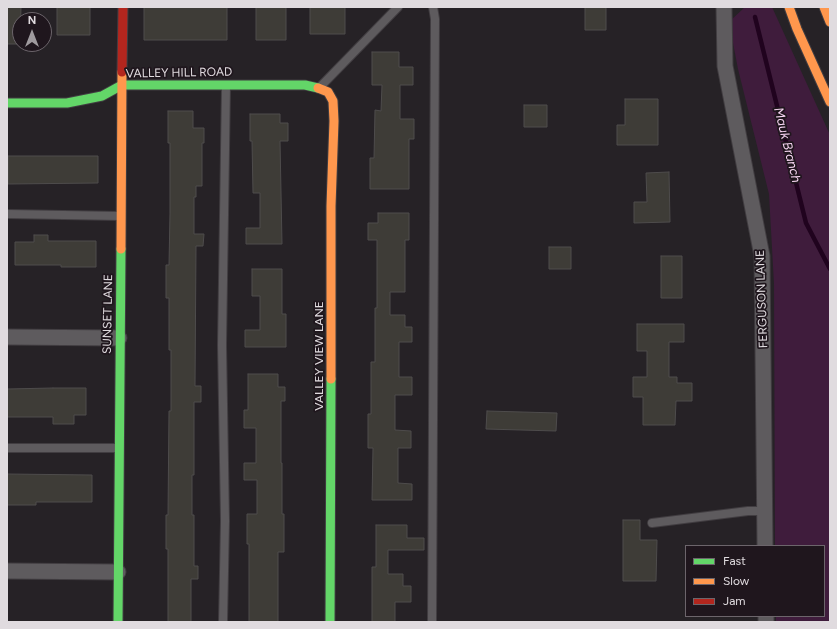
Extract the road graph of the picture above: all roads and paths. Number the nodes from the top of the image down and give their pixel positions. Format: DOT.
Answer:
graph roads {
  1 [pos="123,7"];
  2 [pos="398,7"];
  3 [pos="433,7"];
  4 [pos="724,7"];
  5 [pos="789,7"];
  6 [pos="824,7"];
  7 [pos="830,22"];
  8 [pos="122,85"];
  9 [pos="226,85"];
  10 [pos="319,88"];
  11 [pos="328,92"];
  12 [pos="830,102"];
  13 [pos="7,103"];
  14 [pos="7,214"];
  15 [pos="121,216"];
  16 [pos="7,337"];
  17 [pos="119,338"];
  18 [pos="7,448"];
  19 [pos="119,448"];
  20 [pos="765,512"];
  21 [pos="652,522"];
  22 [pos="766,545"];
  23 [pos="7,571"];
  24 [pos="118,572"];
  25 [pos="118,622"];
  26 [pos="223,622"];
  27 [pos="330,622"];
  28 [pos="432,622"];
  1 -- 8 [label="street, SUNSET LANE"];
  2 -- 10 [label="lane"];
  3 -- 28 [label="lane"];
  4 -- 20 [label="street, FERGUSON LANE"];
  5 -- 12 [label="street"];
  6 -- 7 [label="street"];
  8 -- 9 [label="street, VALLEY HILL ROAD"];
  8 -- 13 [label="street, VALLEY HILL ROAD"];
  8 -- 15 [label="street, SUNSET LANE"];
  9 -- 10 [label="street, VALLEY HILL ROAD"];
  9 -- 26 [label="lane"];
  10 -- 11 [label="street, VALLEY HILL ROAD"];
  11 -- 27 [label="street, VALLEY VIEW LANE"];
  14 -- 15 [label="lane"];
  15 -- 17 [label="street, SUNSET LANE"];
  16 -- 17 [label="street"];
  17 -- 19 [label="street, SUNSET LANE"];
  18 -- 19 [label="lane"];
  19 -- 24 [label="street, SUNSET LANE"];
  20 -- 21 [label="lane"];
  20 -- 22 [label="street, FERGUSON LANE"];
  23 -- 24 [label="street"];
  24 -- 25 [label="street, SUNSET LANE"];
}
